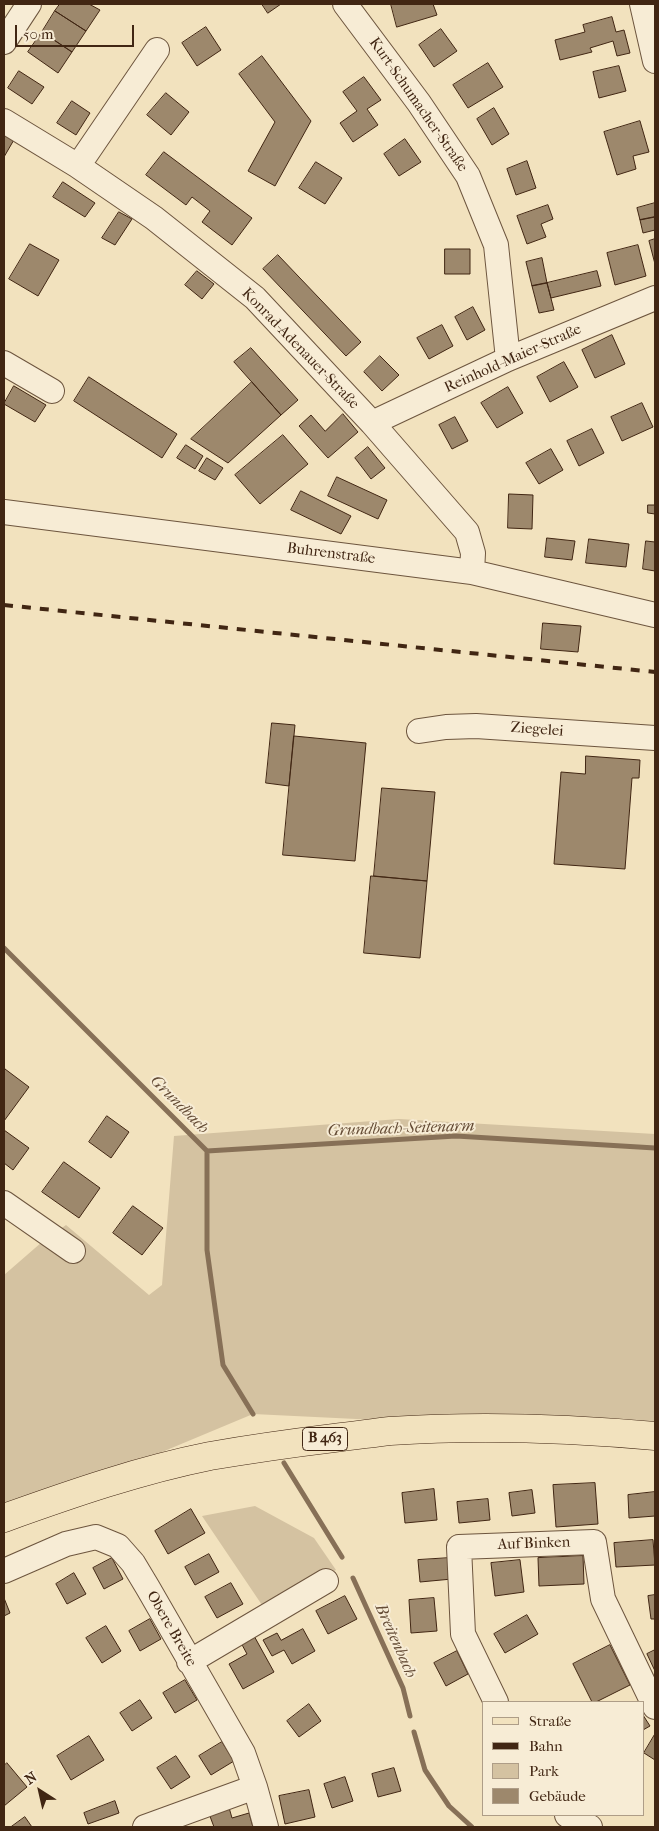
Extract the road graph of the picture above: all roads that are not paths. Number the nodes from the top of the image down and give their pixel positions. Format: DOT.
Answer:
graph roads {
  1 [pos="29,4"];
  2 [pos="345,4"];
  3 [pos="642,4"];
  4 [pos="4,42"];
  5 [pos="157,50"];
  6 [pos="655,61"];
  7 [pos="4,121"];
  8 [pos="78,166"];
  9 [pos="655,298"];
  10 [pos="508,359"];
  11 [pos="4,363"];
  12 [pos="52,391"];
  13 [pos="372,423"];
  14 [pos="4,512"];
  15 [pos="472,572"];
  16 [pos="655,615"];
  17 [pos="419,732"];
  18 [pos="655,738"];
  19 [pos="4,1203"];
  20 [pos="73,1251"];
  21 [pos="655,1436"];
  22 [pos="4,1518"];
  23 [pos="4,1571"];
  24 [pos="326,1581"];
  25 [pos="190,1662"];
  26 [pos="496,1701"];
  27 [pos="655,1707"];
  28 [pos="255,1787"];
  29 [pos="568,1816"];
  30 [pos="145,1827"];
  31 [pos="266,1827"];
  32 [pos="590,1827"];
  1 -- 4 [label="street"];
  2 -- 10 [label="street, Kurt-Schumacher-Straße"];
  3 -- 6 [label="street"];
  5 -- 8 [label="street"];
  7 -- 8 [label="street, Konrad-Adenauer-Straße"];
  8 -- 13 [label="street, Konrad-Adenauer-Straße"];
  9 -- 10 [label="street, Reinhold-Maier-Straße"];
  10 -- 13 [label="street, Reinhold-Maier-Straße"];
  11 -- 12 [label="street"];
  13 -- 15 [label="street, Konrad-Adenauer-Straße"];
  14 -- 15 [label="street, Buhrenstraße"];
  15 -- 16 [label="street, Buhrenstraße"];
  17 -- 18 [label="street, Ziegelei"];
  19 -- 20 [label="street"];
  21 -- 22 [label="main road, B 463"];
  23 -- 25 [label="street, Obere Breite"];
  24 -- 25 [label="street"];
  25 -- 28 [label="street, Obere Breite"];
  26 -- 27 [label="street, Auf Binken"];
  28 -- 30 [label="street"];
  28 -- 31 [label="street, Obere Breite"];
  29 -- 32 [label="street"];
}
